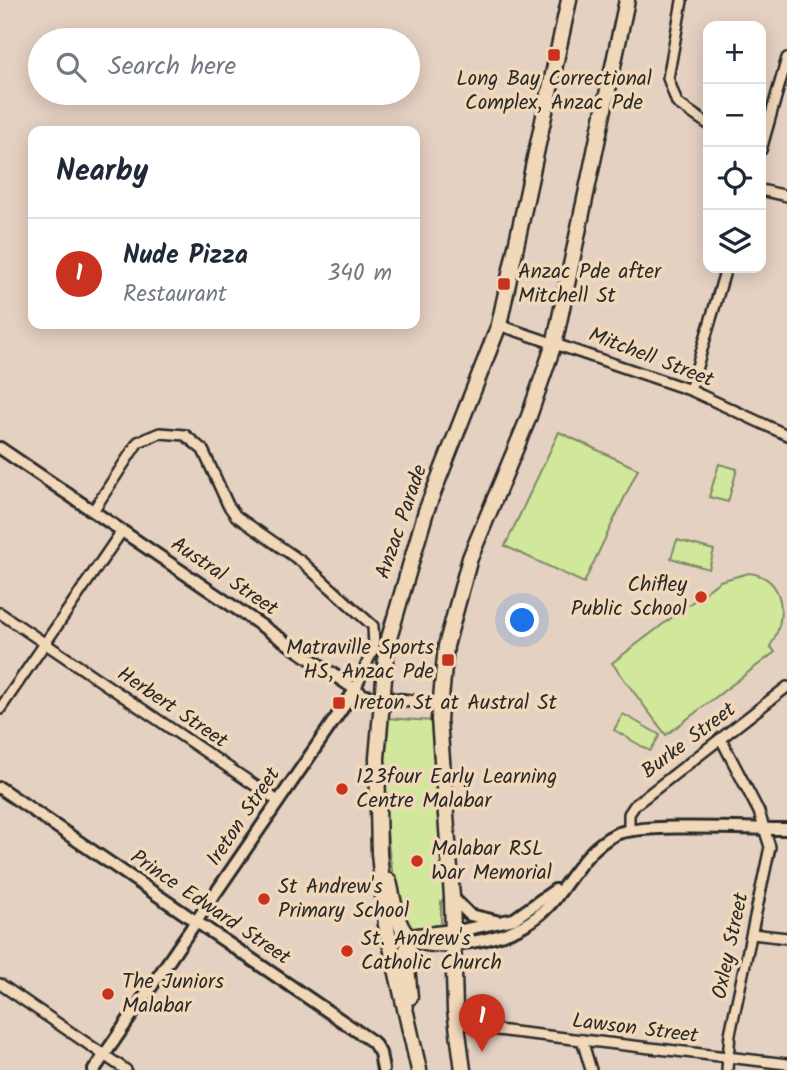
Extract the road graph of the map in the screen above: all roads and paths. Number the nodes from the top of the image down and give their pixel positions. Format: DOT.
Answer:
graph roads {
  1 [pos="569,0"];
  2 [pos="627,0"];
  3 [pos="682,1"];
  4 [pos="786,63"];
  5 [pos="703,121"];
  6 [pos="762,147"];
  7 [pos="766,191"];
  8 [pos="787,196"];
  9 [pos="725,273"];
  10 [pos="499,325"];
  11 [pos="555,341"];
  12 [pos="690,390"];
  13 [pos="787,435"];
  14 [pos="0,448"];
  15 [pos="93,511"];
  16 [pos="122,531"];
  17 [pos="0,612"];
  18 [pos="45,643"];
  19 [pos="787,687"];
  20 [pos="355,690"];
  21 [pos="380,700"];
  22 [pos="439,704"];
  23 [pos="0,709"];
  24 [pos="721,739"];
  25 [pos="0,788"];
  26 [pos="278,801"];
  27 [pos="765,829"];
  28 [pos="787,829"];
  29 [pos="629,831"];
  30 [pos="379,852"];
  31 [pos="562,887"];
  32 [pos="452,897"];
  33 [pos="195,922"];
  34 [pos="508,922"];
  35 [pos="752,934"];
  36 [pos="454,938"];
  37 [pos="787,938"];
  38 [pos="411,939"];
  39 [pos="0,984"];
  40 [pos="455,1010"];
  41 [pos="480,1028"];
  42 [pos="412,1037"];
  43 [pos="582,1040"];
  44 [pos="460,1045"];
  45 [pos="104,1055"];
  46 [pos="726,1058"];
  47 [pos="787,1064"];
  48 [pos="462,1069"];
  49 [pos="94,1070"];
  50 [pos="127,1070"];
  51 [pos="383,1070"];
  52 [pos="419,1070"];
  53 [pos="591,1070"];
  54 [pos="727,1070"];
  1 -- 10 [label="main road, Anzac Parade"];
  2 -- 11 [label="main road"];
  3 -- 5 [label="street"];
  4 -- 6 [label="street"];
  7 -- 8 [label="street"];
  9 -- 12 [label="street"];
  10 -- 11 [label="street, Mitchell Street"];
  10 -- 21 [label="main road, Anzac Parade"];
  11 -- 12 [label="street, Mitchell Street"];
  11 -- 22 [label="main road"];
  12 -- 13 [label="street, Mitchell Street"];
  14 -- 15 [label="street, Austral Street"];
  15 -- 16 [label="street, Austral Street"];
  15 -- 20 [label="street"];
  16 -- 18 [label="street"];
  16 -- 20 [label="street, Austral Street"];
  17 -- 18 [label="street, Herbert Street"];
  18 -- 23 [label="street"];
  18 -- 26 [label="street, Herbert Street"];
  19 -- 24 [label="street, Burke Street"];
  20 -- 21 [label="street, Austral Street"];
  20 -- 26 [label="street, Ireton Street"];
  21 -- 22 [label="street, Austral Street"];
  21 -- 30 [label="main road, Anzac Parade"];
  22 -- 32 [label="main road"];
  24 -- 27 [label="street"];
  24 -- 29 [label="street, Burke Street"];
  25 -- 33 [label="street, Prince Edward Street"];
  26 -- 33 [label="street, Ireton Street"];
  27 -- 28 [label="street"];
  27 -- 29 [label="street"];
  27 -- 35 [label="street, Oxley Street"];
  29 -- 31 [label="street"];
  30 -- 38 [label="main road"];
  30 -- 42 [label="main road, Anzac Parade"];
  31 -- 34 [label="street"];
  31 -- 36 [label="street"];
  32 -- 34 [label="street"];
  32 -- 36 [label="main road"];
  33 -- 45 [label="street, Ireton Street"];
  33 -- 51 [label="street, Prince Edward Street"];
  34 -- 36 [label="street"];
  35 -- 37 [label="street"];
  35 -- 46 [label="street, Oxley Street"];
  36 -- 38 [label="main road"];
  36 -- 40 [label="main road"];
  38 -- 42 [label="main road"];
  39 -- 45 [label="street"];
  40 -- 41 [label="street, Lawson Street"];
  40 -- 44 [label="main road"];
  41 -- 43 [label="street, Lawson Street"];
  41 -- 44 [label="street"];
  42 -- 52 [label="main road, Anzac Parade"];
  43 -- 46 [label="street, Lawson Street"];
  43 -- 53 [label="street"];
  44 -- 48 [label="main road"];
  45 -- 49 [label="street, Ireton Street"];
  45 -- 50 [label="street"];
  46 -- 47 [label="street, Lawson Street"];
  46 -- 54 [label="street, Oxley Street"];
}
